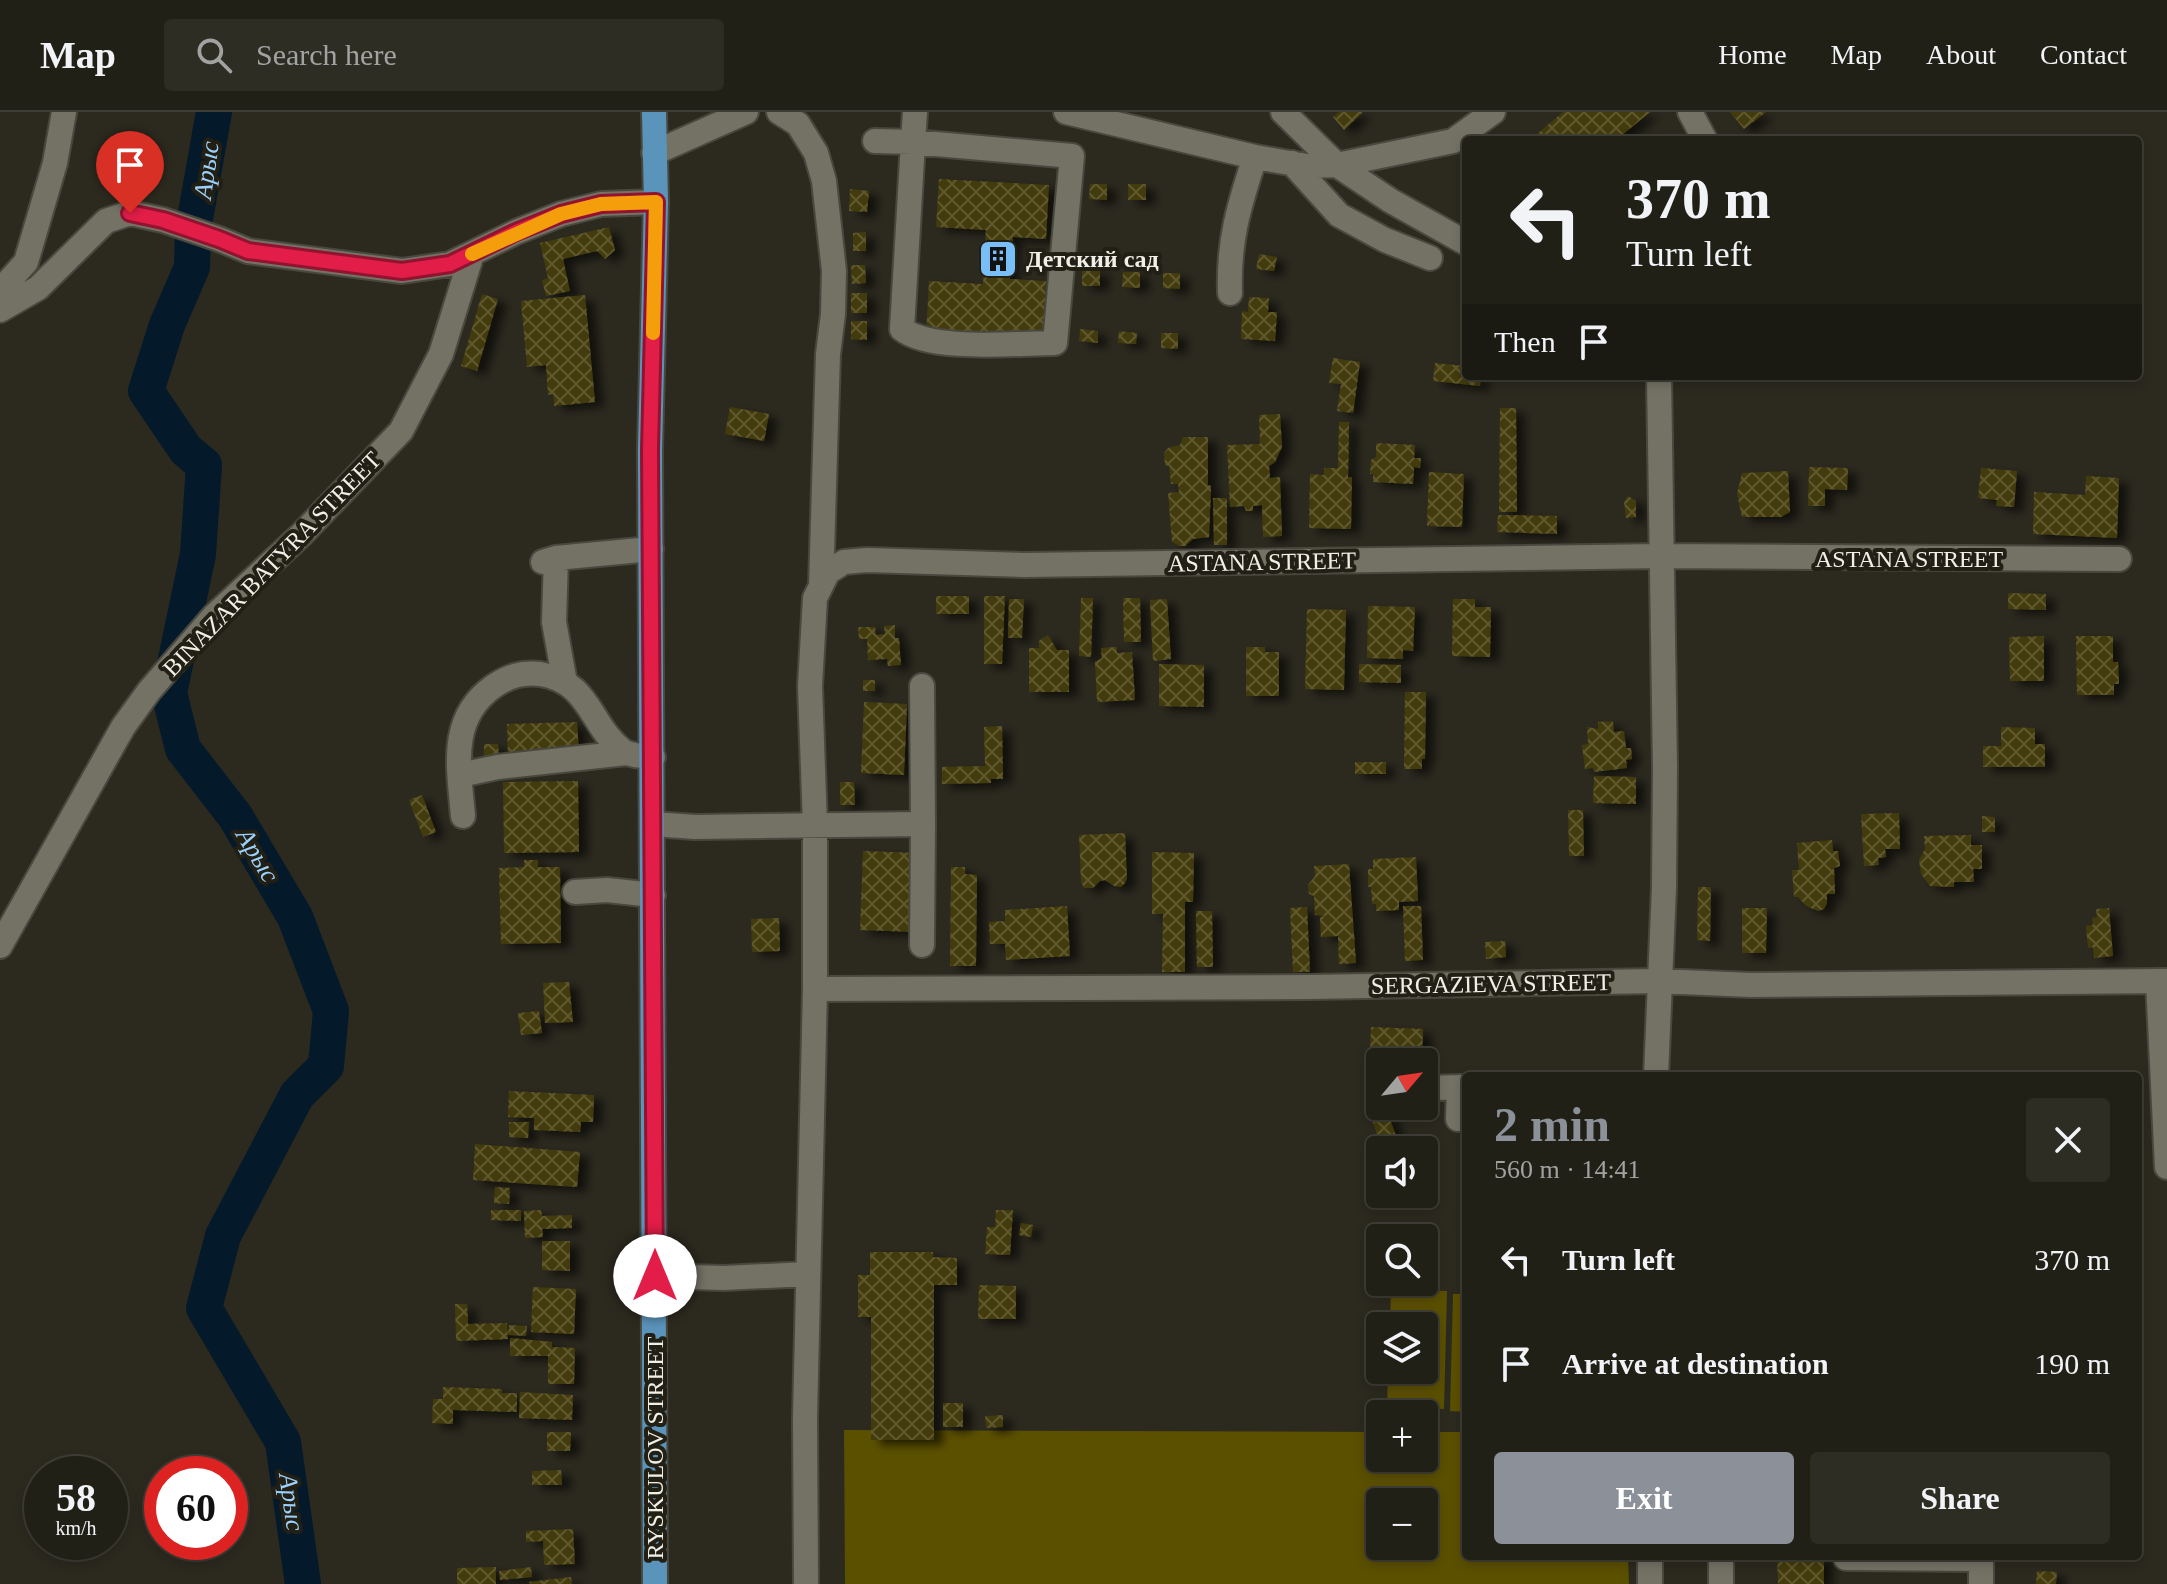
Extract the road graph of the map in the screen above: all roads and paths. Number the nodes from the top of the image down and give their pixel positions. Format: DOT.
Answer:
graph roads {
  1 [pos="64,112"];
  2 [pos="654,112"];
  3 [pos="746,112"];
  4 [pos="779,112"];
  5 [pos="810,112"];
  6 [pos="915,112"];
  7 [pos="1066,112"];
  8 [pos="1283,112"];
  9 [pos="1493,112"];
  10 [pos="1690,112"];
  11 [pos="1703,136"];
  12 [pos="875,141"];
  13 [pos="913,142"];
  14 [pos="811,145"];
  15 [pos="654,153"];
  16 [pos="1255,157"];
  17 [pos="1292,163"];
  18 [pos="1337,165"];
  19 [pos="656,202"];
  20 [pos="1462,241"];
  21 [pos="472,254"];
  22 [pos="1430,258"];
  23 [pos="0,291"];
  24 [pos="1230,293"];
  25 [pos="0,310"];
  26 [pos="1659,380"];
  27 [pos="651,549"];
  28 [pos="1662,556"];
  29 [pos="2119,559"];
  30 [pos="821,586"];
  31 [pos="565,683"];
  32 [pos="922,686"];
  33 [pos="626,753"];
  34 [pos="653,757"];
  35 [pos="460,775"];
  36 [pos="463,816"];
  37 [pos="653,824"];
  38 [pos="923,824"];
  39 [pos="815,825"];
  40 [pos="575,892"];
  41 [pos="653,895"];
  42 [pos="6,919"];
  43 [pos="922,945"];
  44 [pos="0,946"];
  45 [pos="1658,981"];
  46 [pos="2162,981"];
  47 [pos="815,989"];
  48 [pos="1656,1072"];
  49 [pos="1462,1087"];
  50 [pos="1438,1088"];
  51 [pos="1458,1119"];
  52 [pos="2167,1167"];
  53 [pos="808,1274"];
  54 [pos="655,1276"];
  55 [pos="1650,1560"];
  56 [pos="1721,1560"];
  57 [pos="1981,1560"];
  58 [pos="655,1584"];
  59 [pos="806,1584"];
  60 [pos="1650,1584"];
  61 [pos="1721,1584"];
  62 [pos="1981,1584"];
  1 -- 23 [label="street"];
  2 -- 15 [label="main road, RYSKULOV STREET"];
  3 -- 15 [label="street"];
  4 -- 14 [label="street"];
  5 -- 14 [label="street"];
  6 -- 13 [label="street"];
  7 -- 16 [label="street"];
  8 -- 18 [label="street"];
  9 -- 18 [label="street"];
  10 -- 11 [label="street"];
  12 -- 13 [label="street"];
  13 -- 13 [label="street"];
  14 -- 30 [label="street"];
  15 -- 19 [label="main road, RYSKULOV STREET"];
  16 -- 17 [label="street"];
  16 -- 24 [label="street"];
  17 -- 18 [label="street"];
  17 -- 22 [label="street"];
  18 -- 20 [label="street"];
  19 -- 21 [label="street"];
  19 -- 27 [label="main road, RYSKULOV STREET"];
  21 -- 25 [label="street"];
  21 -- 42 [label="street, BINAZAR BATYRA STREET"];
  26 -- 28 [label="street"];
  27 -- 31 [label="street"];
  27 -- 34 [label="main road, RYSKULOV STREET"];
  28 -- 29 [label="street, ASTANA STREET"];
  28 -- 30 [label="street, ASTANA STREET"];
  28 -- 45 [label="street"];
  30 -- 39 [label="street"];
  31 -- 33 [label="street"];
  31 -- 35 [label="street"];
  32 -- 38 [label="street"];
  33 -- 34 [label="street"];
  33 -- 35 [label="street"];
  34 -- 37 [label="main road, RYSKULOV STREET"];
  35 -- 36 [label="street"];
  37 -- 39 [label="street"];
  37 -- 41 [label="main road, RYSKULOV STREET"];
  38 -- 39 [label="street"];
  38 -- 43 [label="street"];
  39 -- 47 [label="street"];
  40 -- 41 [label="street"];
  41 -- 54 [label="main road, RYSKULOV STREET"];
  42 -- 44 [label="street, BINAZAR BATYRA STREET"];
  45 -- 46 [label="street, SERGAZIEVA STREET"];
  45 -- 47 [label="street, SERGAZIEVA STREET"];
  45 -- 48 [label="street"];
  46 -- 52 [label="street"];
  47 -- 53 [label="street"];
  49 -- 50 [label="street"];
  49 -- 51 [label="street"];
  53 -- 54 [label="street"];
  53 -- 59 [label="street"];
  54 -- 58 [label="main road, RYSKULOV STREET"];
  55 -- 60 [label="street"];
  56 -- 61 [label="street"];
  57 -- 62 [label="street"];
}
